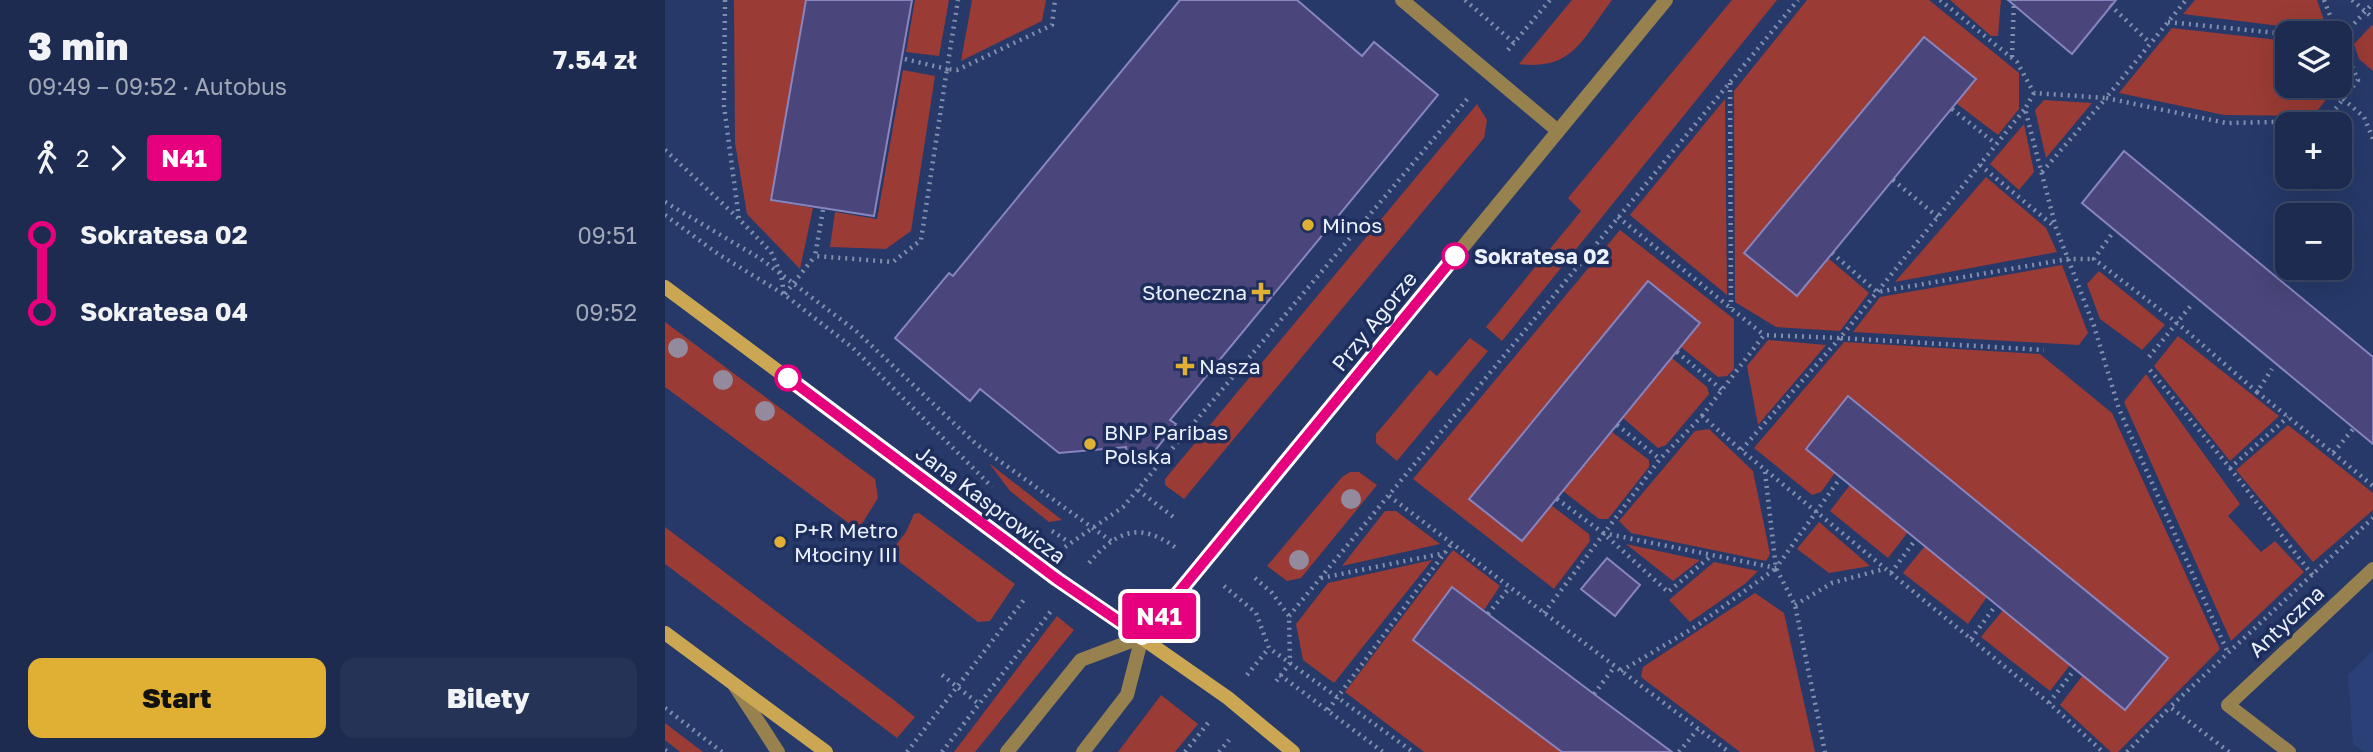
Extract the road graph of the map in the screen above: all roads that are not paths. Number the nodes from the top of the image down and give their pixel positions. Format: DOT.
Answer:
graph roads {
  1 [pos="1402,0"];
  2 [pos="1666,0"];
  3 [pos="1558,131"];
  4 [pos="665,287"];
  5 [pos="2373,569"];
  6 [pos="665,633"];
  7 [pos="1142,637"];
  8 [pos="730,679"];
  9 [pos="778,752"];
  10 [pos="826,752"];
  11 [pos="1007,752"];
  12 [pos="1083,752"];
  13 [pos="1293,752"];
  14 [pos="2289,752"];
  1 -- 3 [label="street"];
  2 -- 3 [label="street, Przy Agorze"];
  3 -- 7 [label="street, Przy Agorze"];
  4 -- 7 [label="main road, Jana Kasprowicza"];
  5 -- 14 [label="street, Antyczna"];
  6 -- 8 [label="main road"];
  7 -- 11 [label="street"];
  7 -- 12 [label="street"];
  7 -- 13 [label="main road, Jana Kasprowicza"];
  8 -- 9 [label="street"];
  8 -- 10 [label="main road"];
}
